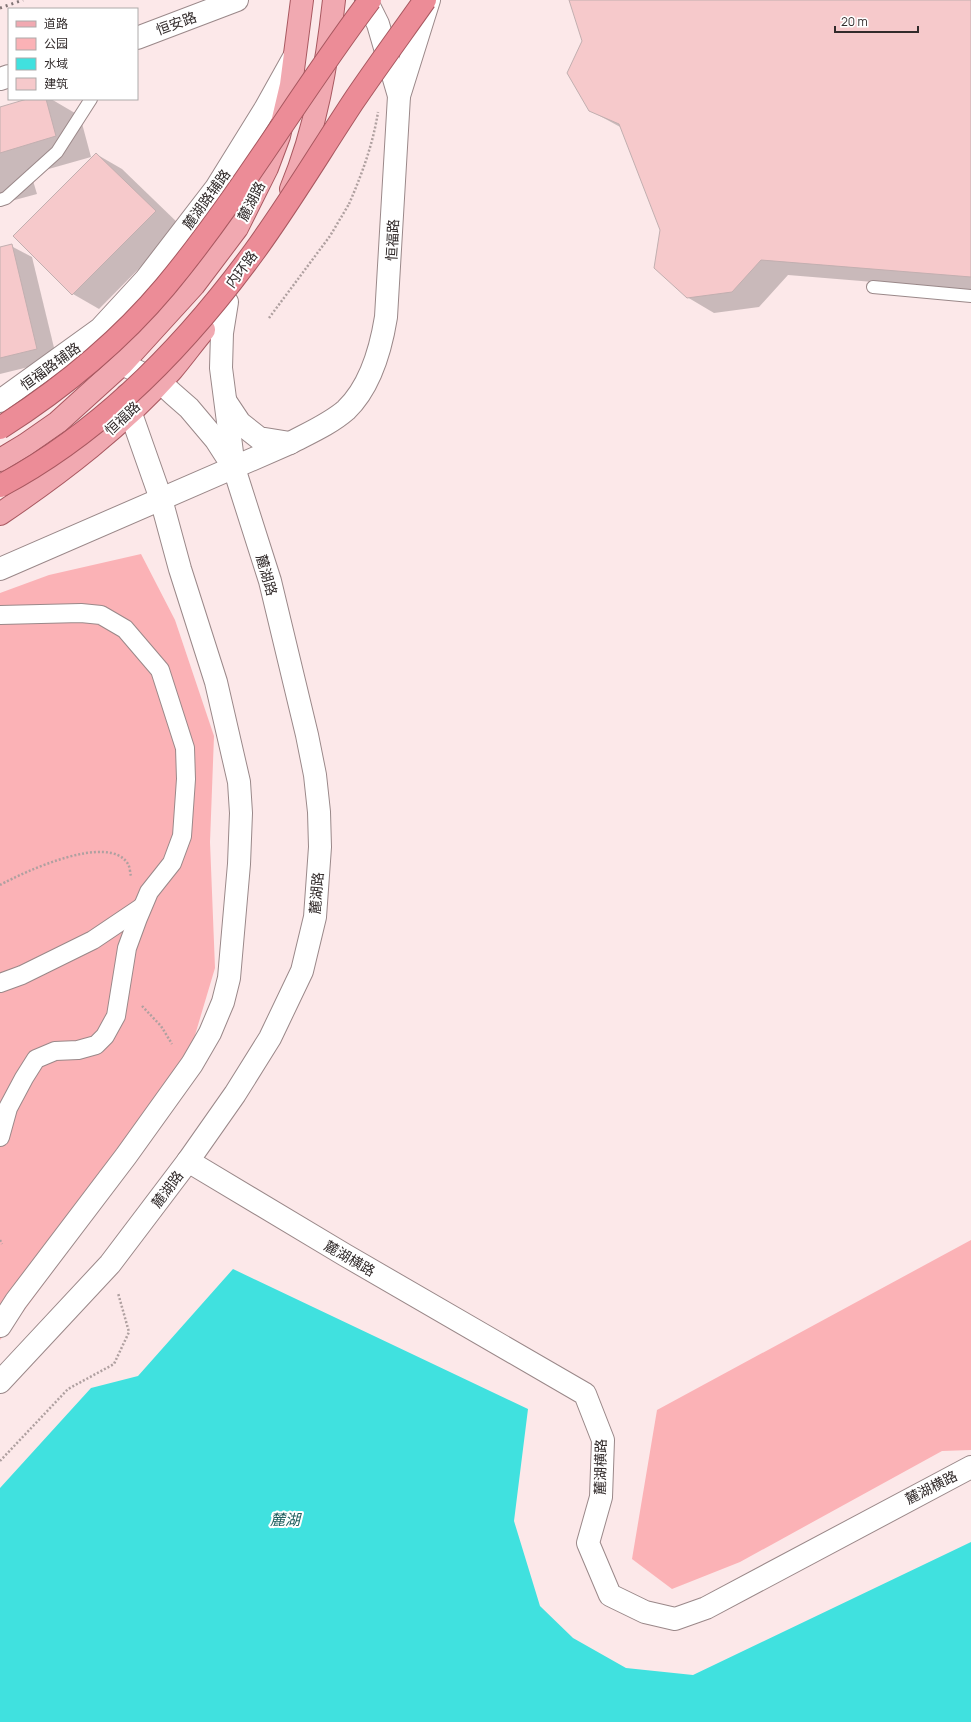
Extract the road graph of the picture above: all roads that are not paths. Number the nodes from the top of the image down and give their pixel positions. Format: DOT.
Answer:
graph roads {
  1 [pos="237,0"];
  2 [pos="302,0"];
  3 [pos="334,0"];
  4 [pos="366,0"];
  5 [pos="370,0"];
  6 [pos="425,0"];
  7 [pos="429,0"];
  8 [pos="138,38"];
  9 [pos="295,49"];
  10 [pos="399,96"];
  11 [pos="90,100"];
  12 [pos="0,200"];
  13 [pos="873,287"];
  14 [pos="971,296"];
  15 [pos="226,302"];
  16 [pos="100,329"];
  17 [pos="122,364"];
  18 [pos="160,382"];
  19 [pos="224,400"];
  20 [pos="0,401"];
  21 [pos="130,411"];
  22 [pos="0,428"];
  23 [pos="290,443"];
  24 [pos="0,460"];
  25 [pos="234,468"];
  26 [pos="0,486"];
  27 [pos="161,499"];
  28 [pos="0,514"];
  29 [pos="0,569"];
  30 [pos="0,615"];
  31 [pos="142,907"];
  32 [pos="0,983"];
  33 [pos="0,1137"];
  34 [pos="188,1161"];
  35 [pos="0,1326"];
  36 [pos="0,1382"];
  37 [pos="971,1467"];
  1 -- 8 [label="main road, 恒安路"];
  2 -- 9 [label="main road, 麓湖路"];
  3 -- 15 [label="main road"];
  4 -- 10 [label="main road"];
  5 -- 22 [label="highway, bridge"];
  6 -- 26 [label="highway, 内环路, bridge"];
  7 -- 10 [label="main road, 恒福路"];
  9 -- 16 [label="main road, 麓湖路辅路"];
  9 -- 17 [label="main road, 麓湖路"];
  10 -- 23 [label="main road, 恒福路"];
  11 -- 12 [label="lane"];
  13 -- 14 [label="lane"];
  15 -- 18 [label="main road, 恒福路"];
  15 -- 19 [label="main road"];
  16 -- 20 [label="main road, 恒福路辅路"];
  17 -- 18 [label="main road, 麓湖路"];
  17 -- 21 [label="main road"];
  17 -- 24 [label="main road"];
  18 -- 21 [label="main road, 恒福路"];
  18 -- 25 [label="main road, 麓湖路"];
  19 -- 23 [label="main road"];
  19 -- 25 [label="main road"];
  21 -- 27 [label="main road"];
  21 -- 28 [label="main road, 恒福路"];
  23 -- 25 [label="main road, 恒福路"];
  25 -- 27 [label="main road, 恒福路"];
  25 -- 34 [label="main road, 麓湖路"];
  27 -- 29 [label="main road, 恒福路"];
  27 -- 35 [label="main road"];
  30 -- 31 [label="street"];
  31 -- 32 [label="street"];
  31 -- 33 [label="street"];
  34 -- 36 [label="main road, 麓湖路"];
  34 -- 37 [label="main road, 麓湖横路"];
}
